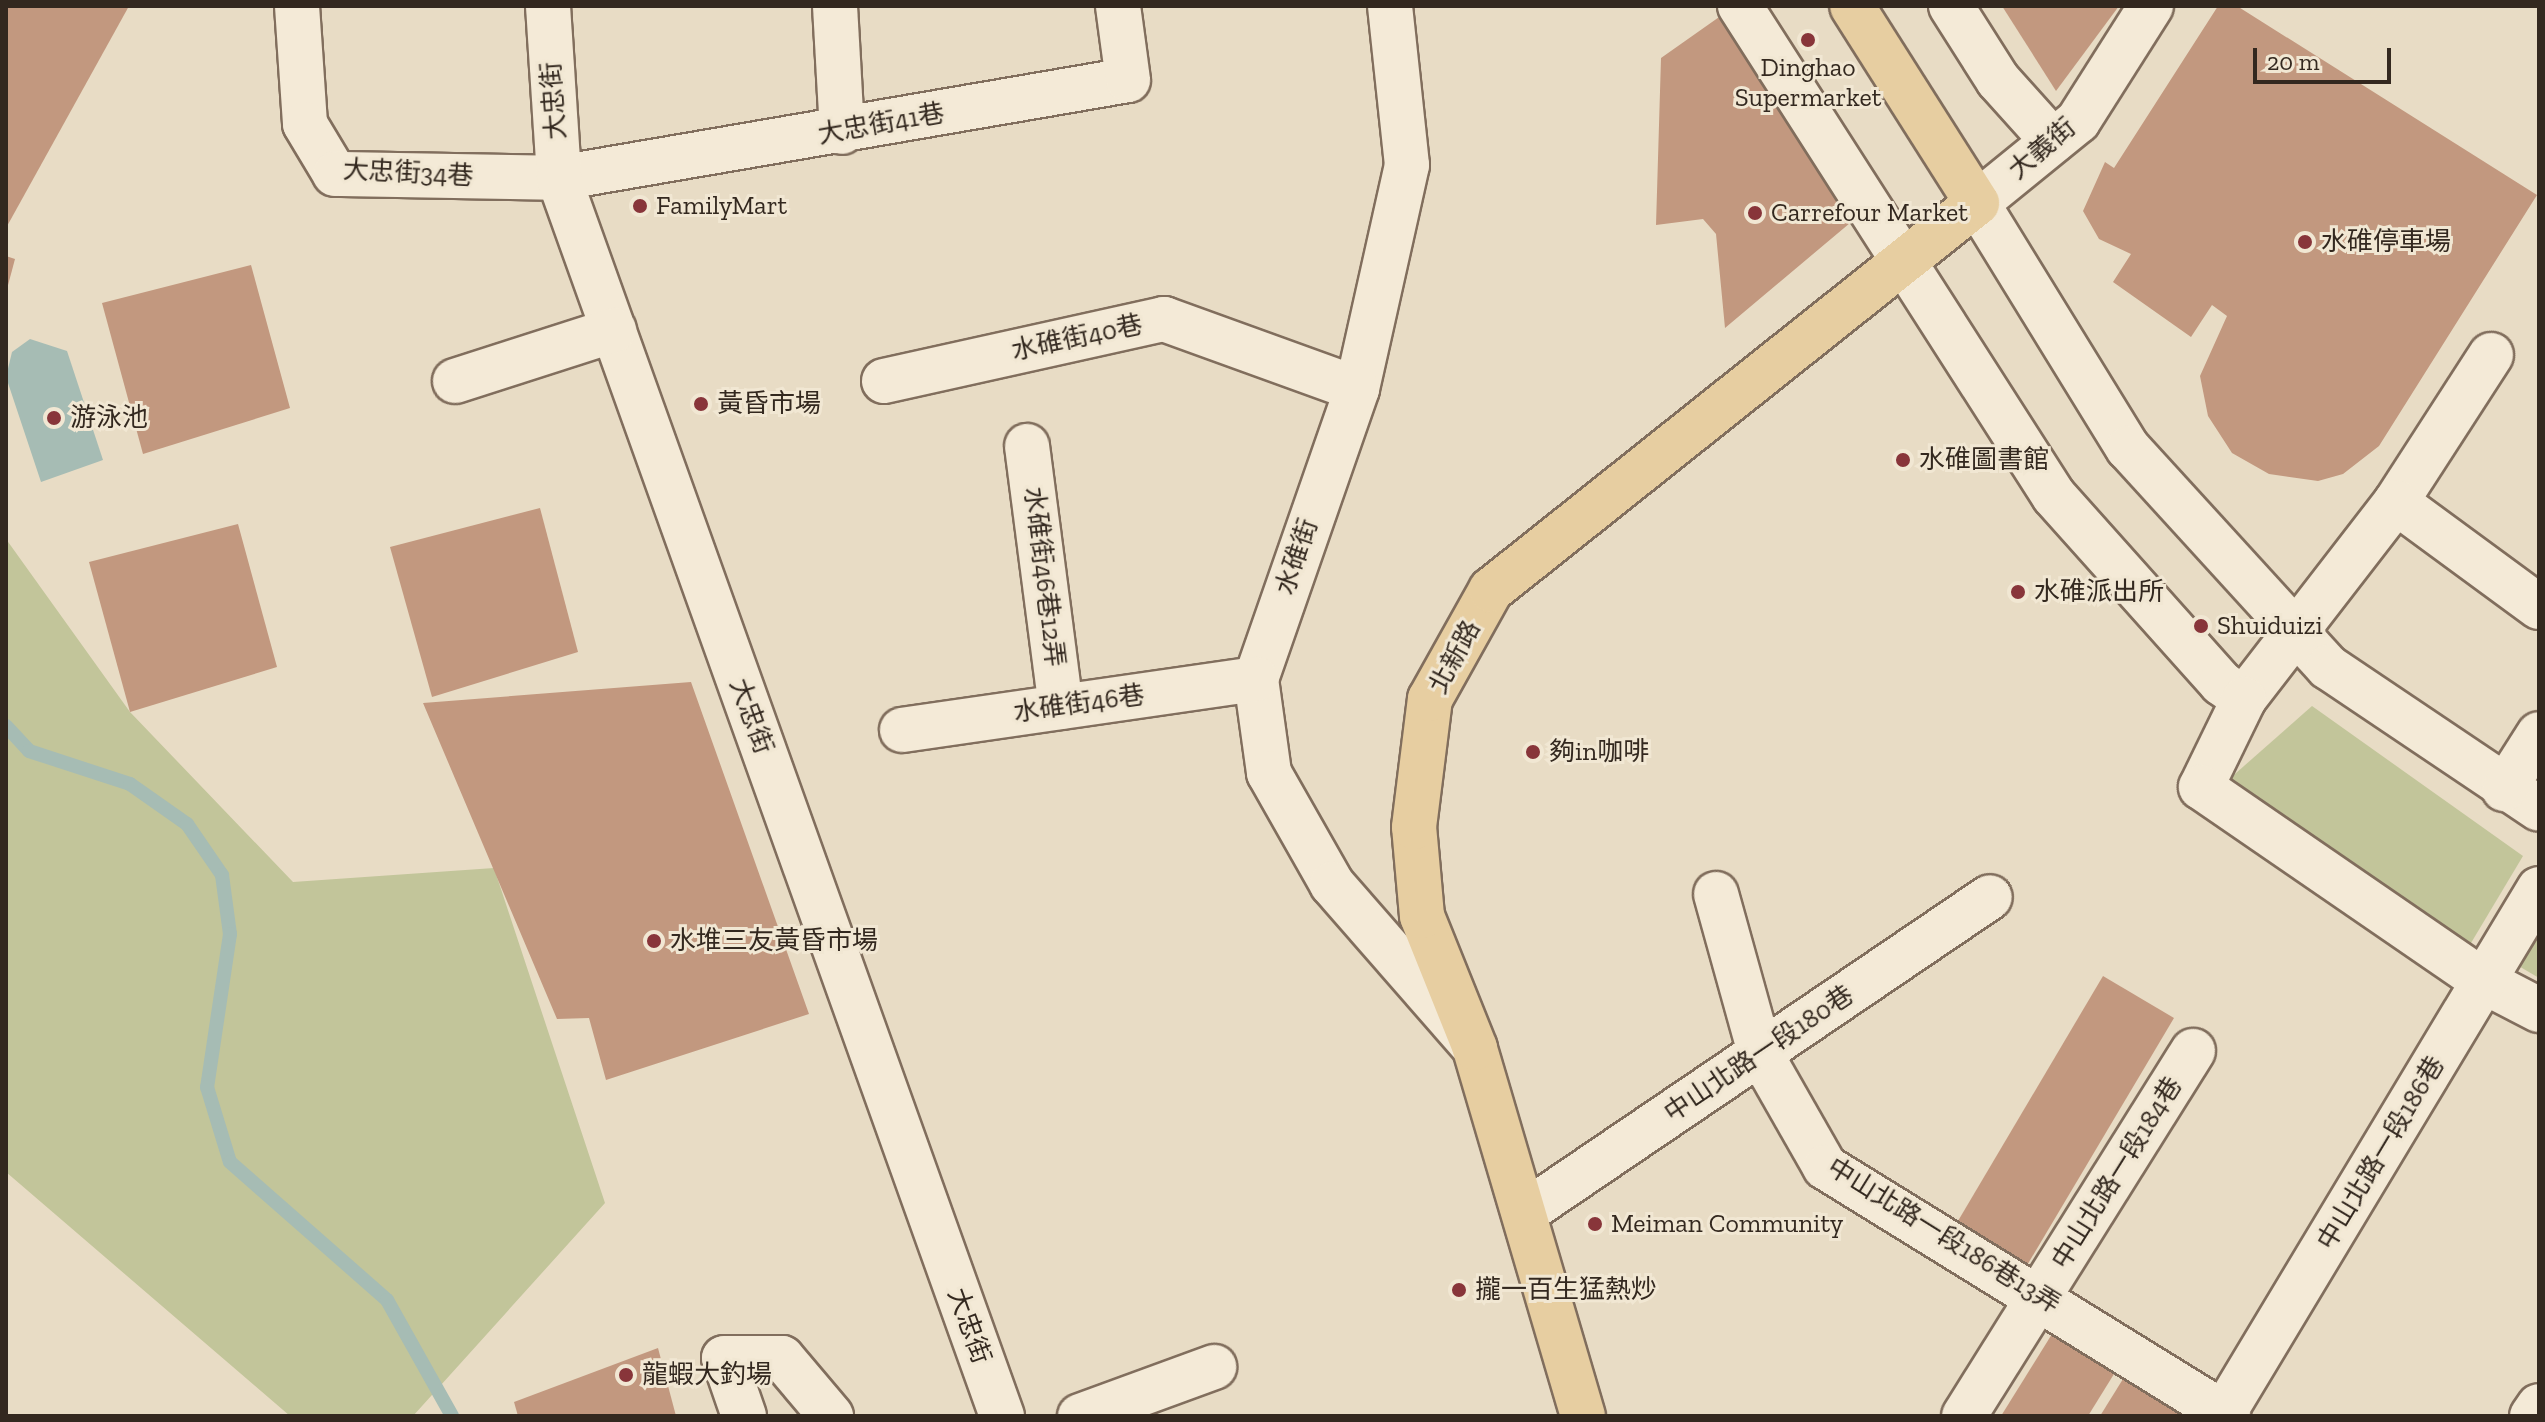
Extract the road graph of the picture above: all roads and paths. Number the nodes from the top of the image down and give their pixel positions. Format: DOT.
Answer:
graph roads {
  1 [pos="297,6"];
  2 [pos="548,6"];
  3 [pos="835,6"];
  4 [pos="1118,6"];
  5 [pos="1390,6"];
  6 [pos="1740,6"];
  7 [pos="1852,6"];
  8 [pos="1951,6"];
  9 [pos="2151,6"];
  10 [pos="842,132"];
  11 [pos="2053,141"];
  12 [pos="559,178"];
  13 [pos="1977,203"];
  14 [pos="1901,258"];
  15 [pos="614,330"];
  16 [pos="2491,355"];
  17 [pos="455,381"];
  18 [pos="884,381"];
  19 [pos="1357,389"];
  20 [pos="1027,446"];
  21 [pos="2396,502"];
  22 [pos="2539,607"];
  23 [pos="2294,630"];
  24 [pos="1256,679"];
  25 [pos="2244,699"];
  26 [pos="1061,707"];
  27 [pos="902,730"];
  28 [pos="2539,734"];
  29 [pos="2521,799"];
  30 [pos="2539,889"];
  31 [pos="1716,894"];
  32 [pos="1990,897"];
  33 [pos="2485,982"];
  34 [pos="2539,1010"];
  35 [pos="1475,1048"];
  36 [pos="2193,1051"];
  37 [pos="1760,1053"];
  38 [pos="1527,1211"];
  39 [pos="2039,1296"];
  40 [pos="1214,1367"];
  41 [pos="2539,1406"];
  42 [pos="2224,1415"];
  43 [pos="744,1416"];
  44 [pos="831,1416"];
  45 [pos="1002,1416"];
  46 [pos="1080,1416"];
  47 [pos="1583,1416"];
  48 [pos="1964,1416"];
  49 [pos="2532,1416"];
  1 -- 12 [label="street, 大忠街34巷"];
  2 -- 12 [label="street, 大忠街"];
  3 -- 10 [label="street"];
  4 -- 10 [label="street, 大忠街41巷"];
  5 -- 19 [label="street, 水碓街"];
  6 -- 14 [label="street"];
  7 -- 13 [label="main road"];
  8 -- 11 [label="street"];
  9 -- 11 [label="street, 大義街"];
  10 -- 12 [label="street, 大忠街41巷"];
  11 -- 13 [label="street, 大義街"];
  12 -- 15 [label="street, 大忠街"];
  13 -- 14 [label="main road, 北新路"];
  13 -- 23 [label="street"];
  14 -- 25 [label="street"];
  14 -- 35 [label="main road, 北新路"];
  15 -- 17 [label="street"];
  15 -- 45 [label="street, 大忠街"];
  16 -- 21 [label="street"];
  18 -- 19 [label="street, 水碓街40巷"];
  19 -- 24 [label="street, 水碓街"];
  20 -- 26 [label="street, 水碓街46巷12弄"];
  21 -- 22 [label="street"];
  21 -- 23 [label="street"];
  23 -- 25 [label="street"];
  23 -- 29 [label="street"];
  24 -- 26 [label="street, 水碓街46巷"];
  24 -- 35 [label="street, 水碓街"];
  25 -- 33 [label="street"];
  26 -- 27 [label="street, 水碓街46巷"];
  28 -- 29 [label="street"];
  30 -- 33 [label="street, 中山北路一段186巷"];
  31 -- 37 [label="street, 中山北路一段186巷13弄"];
  32 -- 37 [label="street, 中山北路一段180巷"];
  33 -- 34 [label="street"];
  33 -- 42 [label="street, 中山北路一段186巷"];
  35 -- 38 [label="main road, 北新路"];
  36 -- 39 [label="street, 中山北路一段184巷"];
  37 -- 38 [label="street, 中山北路一段180巷"];
  37 -- 39 [label="street, 中山北路一段186巷13弄"];
  38 -- 47 [label="main road, 北新路"];
  39 -- 42 [label="street, 中山北路一段186巷13弄"];
  39 -- 48 [label="street, 中山北路一段184巷"];
  40 -- 46 [label="street"];
  41 -- 49 [label="street"];
  43 -- 44 [label="street"];
}
